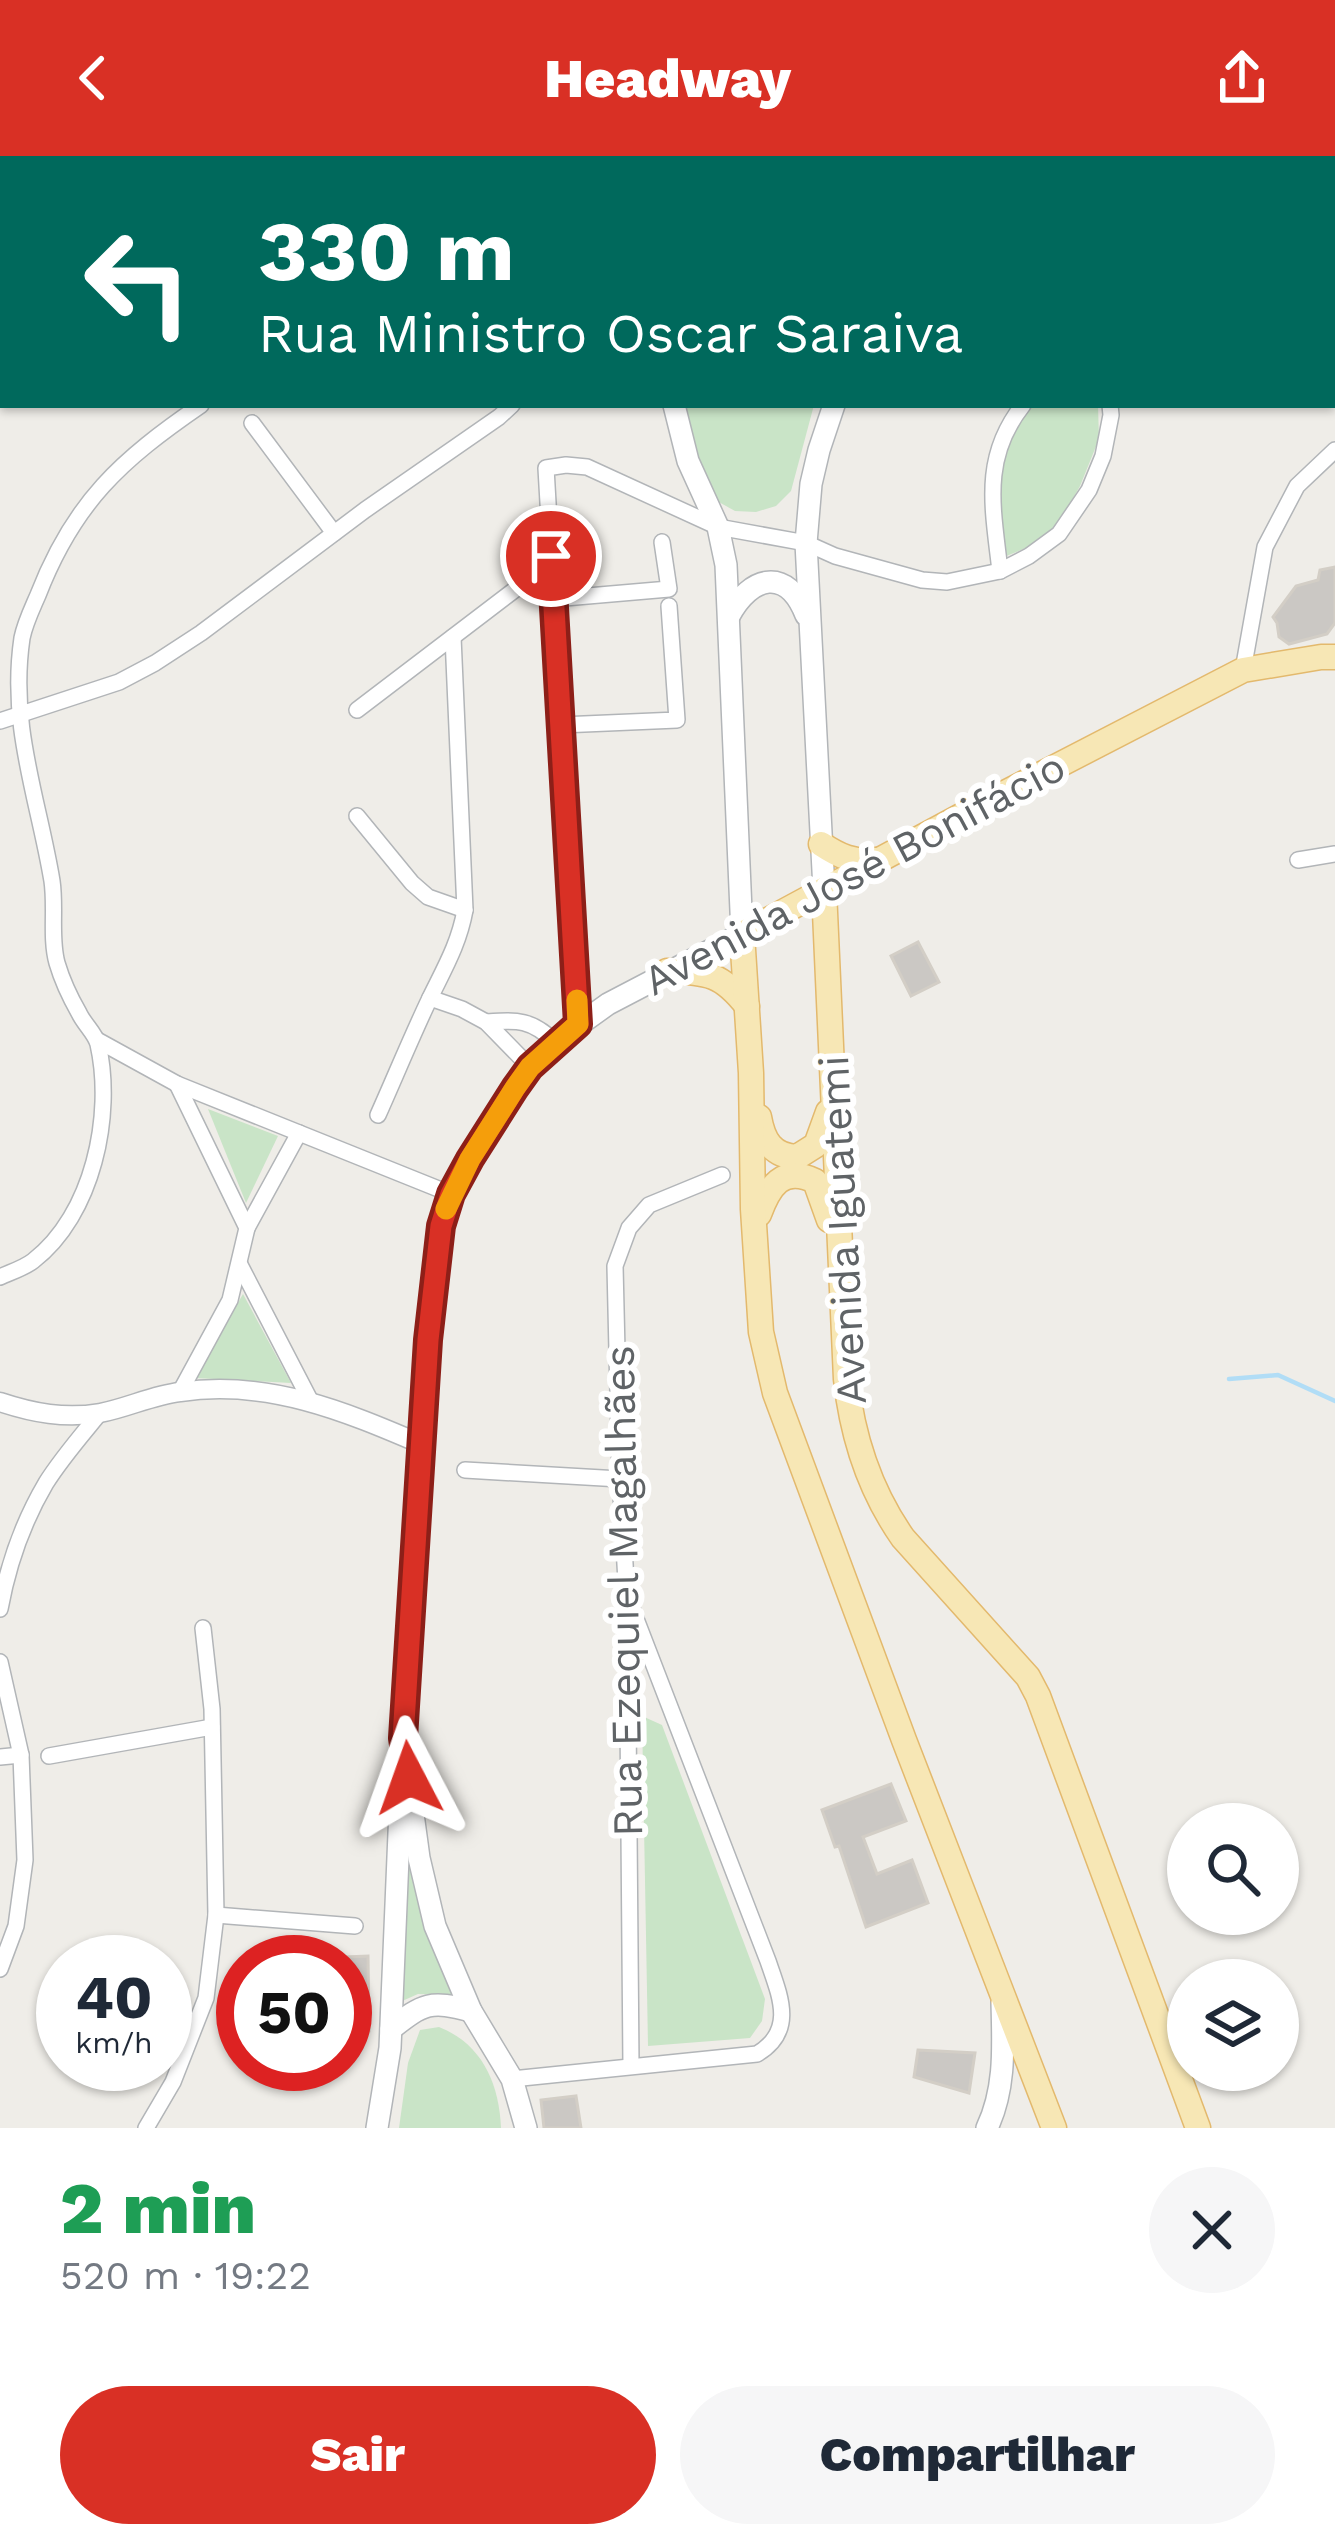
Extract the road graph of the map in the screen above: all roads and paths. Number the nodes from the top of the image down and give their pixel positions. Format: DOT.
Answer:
graph roads {
  1 [pos="197,408"];
  2 [pos="508,408"];
  3 [pos="675,408"];
  4 [pos="833,408"];
  5 [pos="1021,408"];
  6 [pos="1110,408"];
  7 [pos="251,424"];
  8 [pos="1335,450"];
  9 [pos="718,527"];
  10 [pos="334,533"];
  11 [pos="662,542"];
  12 [pos="806,543"];
  13 [pos="1000,571"];
  14 [pos="521,585"];
  15 [pos="554,599"];
  16 [pos="670,606"];
  17 [pos="729,616"];
  18 [pos="812,633"];
  19 [pos="453,637"];
  20 [pos="1335,657"];
  21 [pos="1243,670"];
  22 [pos="357,710"];
  23 [pos="20,716"];
  24 [pos="0,721"];
  25 [pos="561,725"];
  26 [pos="358,816"];
  27 [pos="821,844"];
  28 [pos="1335,854"];
  29 [pos="878,860"];
  30 [pos="1298,860"];
  31 [pos="824,890"];
  32 [pos="464,910"];
  33 [pos="742,934"];
  34 [pos="668,971"];
  35 [pos="430,998"];
  36 [pos="747,1006"];
  37 [pos="486,1022"];
  38 [pos="578,1024"];
  39 [pos="97,1040"];
  40 [pos="555,1042"];
  41 [pos="128,1057"];
  42 [pos="530,1067"];
  43 [pos="100,1070"];
  44 [pos="751,1073"];
  45 [pos="177,1084"];
  46 [pos="832,1091"];
  47 [pos="378,1115"];
  48 [pos="299,1133"];
  49 [pos="722,1175"];
  50 [pos="451,1194"];
  51 [pos="754,1227"];
  52 [pos="247,1228"];
  53 [pos="240,1265"];
  54 [pos="841,1269"];
  55 [pos="0,1277"];
  56 [pos="180,1391"];
  57 [pos="310,1400"];
  58 [pos="0,1402"];
  59 [pos="99,1414"];
  60 [pos="421,1444"];
  61 [pos="465,1470"];
  62 [pos="620,1479"];
  63 [pos="627,1598"];
  64 [pos="0,1610"];
  65 [pos="203,1628"];
  66 [pos="0,1662"];
  67 [pos="212,1727"];
  68 [pos="403,1738"];
  69 [pos="21,1755"];
  70 [pos="49,1756"];
  71 [pos="0,1757"];
  72 [pos="216,1915"];
  73 [pos="355,1926"];
  74 [pos="0,1969"];
  75 [pos="1002,1996"];
  76 [pos="471,2011"];
  77 [pos="391,2029"];
  78 [pos="632,2066"];
  79 [pos="512,2079"];
  80 [pos="146,2128"];
  81 [pos="376,2128"];
  82 [pos="526,2128"];
  83 [pos="987,2128"];
  84 [pos="1054,2128"];
  85 [pos="1198,2128"];
  1 -- 23 [label="street"];
  2 -- 10 [label="street"];
  3 -- 9 [label="main road"];
  4 -- 12 [label="main road"];
  5 -- 13 [label="street"];
  6 -- 13 [label="street"];
  7 -- 10 [label="street"];
  8 -- 21 [label="street"];
  9 -- 12 [label="street"];
  9 -- 15 [label="street"];
  9 -- 17 [label="main road"];
  10 -- 23 [label="street"];
  11 -- 15 [label="street"];
  12 -- 13 [label="street"];
  12 -- 18 [label="main road"];
  14 -- 19 [label="street"];
  15 -- 25 [label="street"];
  16 -- 25 [label="street"];
  17 -- 18 [label="main road"];
  17 -- 33 [label="main road"];
  18 -- 27 [label="main road"];
  19 -- 22 [label="street"];
  19 -- 32 [label="street"];
  20 -- 21 [label="main road, Avenida José Bonifácio"];
  21 -- 29 [label="main road, Avenida José Bonifácio"];
  23 -- 24 [label="street"];
  23 -- 39 [label="street"];
  25 -- 38 [label="street"];
  26 -- 32 [label="street"];
  27 -- 29 [label="main road"];
  27 -- 31 [label="main road"];
  28 -- 30 [label="street"];
  29 -- 31 [label="main road, Avenida José Bonifácio"];
  31 -- 33 [label="main road, Avenida José Bonifácio"];
  31 -- 46 [label="main road, Avenida Iguatemi"];
  32 -- 35 [label="street"];
  33 -- 34 [label="main road, Avenida José Bonifácio"];
  33 -- 36 [label="main road, Avenida Iguatemi"];
  34 -- 36 [label="main road"];
  34 -- 38 [label="main road, Avenida José Bonifácio"];
  35 -- 37 [label="street"];
  35 -- 47 [label="street"];
  36 -- 44 [label="main road, Avenida Iguatemi"];
  37 -- 40 [label="street"];
  37 -- 42 [label="street"];
  38 -- 40 [label="main road, Avenida José Bonifácio"];
  39 -- 41 [label="street"];
  39 -- 43 [label="street"];
  40 -- 42 [label="main road, Avenida José Bonifácio"];
  41 -- 43 [label="street"];
  41 -- 45 [label="street"];
  42 -- 50 [label="main road, Avenida José Bonifácio"];
  43 -- 55 [label="street"];
  44 -- 46 [label="main road"];
  44 -- 51 [label="main road, Avenida Iguatemi"];
  45 -- 48 [label="street"];
  45 -- 52 [label="street"];
  46 -- 54 [label="main road, Avenida Iguatemi"];
  48 -- 50 [label="street"];
  48 -- 52 [label="street"];
  49 -- 62 [label="street, Rua Ezequiel Magalhães"];
  50 -- 60 [label="main road, Avenida José Bonifácio"];
  51 -- 54 [label="main road"];
  51 -- 75 [label="main road, Avenida Iguatemi"];
  52 -- 53 [label="street"];
  53 -- 56 [label="street"];
  53 -- 57 [label="street"];
  54 -- 85 [label="main road, Avenida Iguatemi"];
  56 -- 57 [label="street"];
  56 -- 59 [label="street"];
  57 -- 60 [label="street"];
  58 -- 59 [label="street"];
  59 -- 64 [label="street"];
  60 -- 68 [label="main road, Avenida José Bonifácio"];
  61 -- 62 [label="street"];
  62 -- 63 [label="street, Rua Ezequiel Magalhães"];
  63 -- 78 [label="street, Rua Ezequiel Magalhães"];
  63 -- 78 [label="street"];
  65 -- 67 [label="street"];
  66 -- 69 [label="street"];
  67 -- 70 [label="street"];
  67 -- 72 [label="street"];
  68 -- 76 [label="main road"];
  68 -- 77 [label="main road, Avenida José Bonifácio"];
  69 -- 71 [label="street"];
  69 -- 74 [label="street"];
  72 -- 73 [label="street"];
  72 -- 80 [label="street"];
  75 -- 83 [label="main road"];
  75 -- 84 [label="main road, Avenida Iguatemi"];
  76 -- 77 [label="main road"];
  76 -- 79 [label="main road"];
  77 -- 81 [label="main road, Avenida José Bonifácio"];
  78 -- 79 [label="street"];
  79 -- 82 [label="main road"];
}
